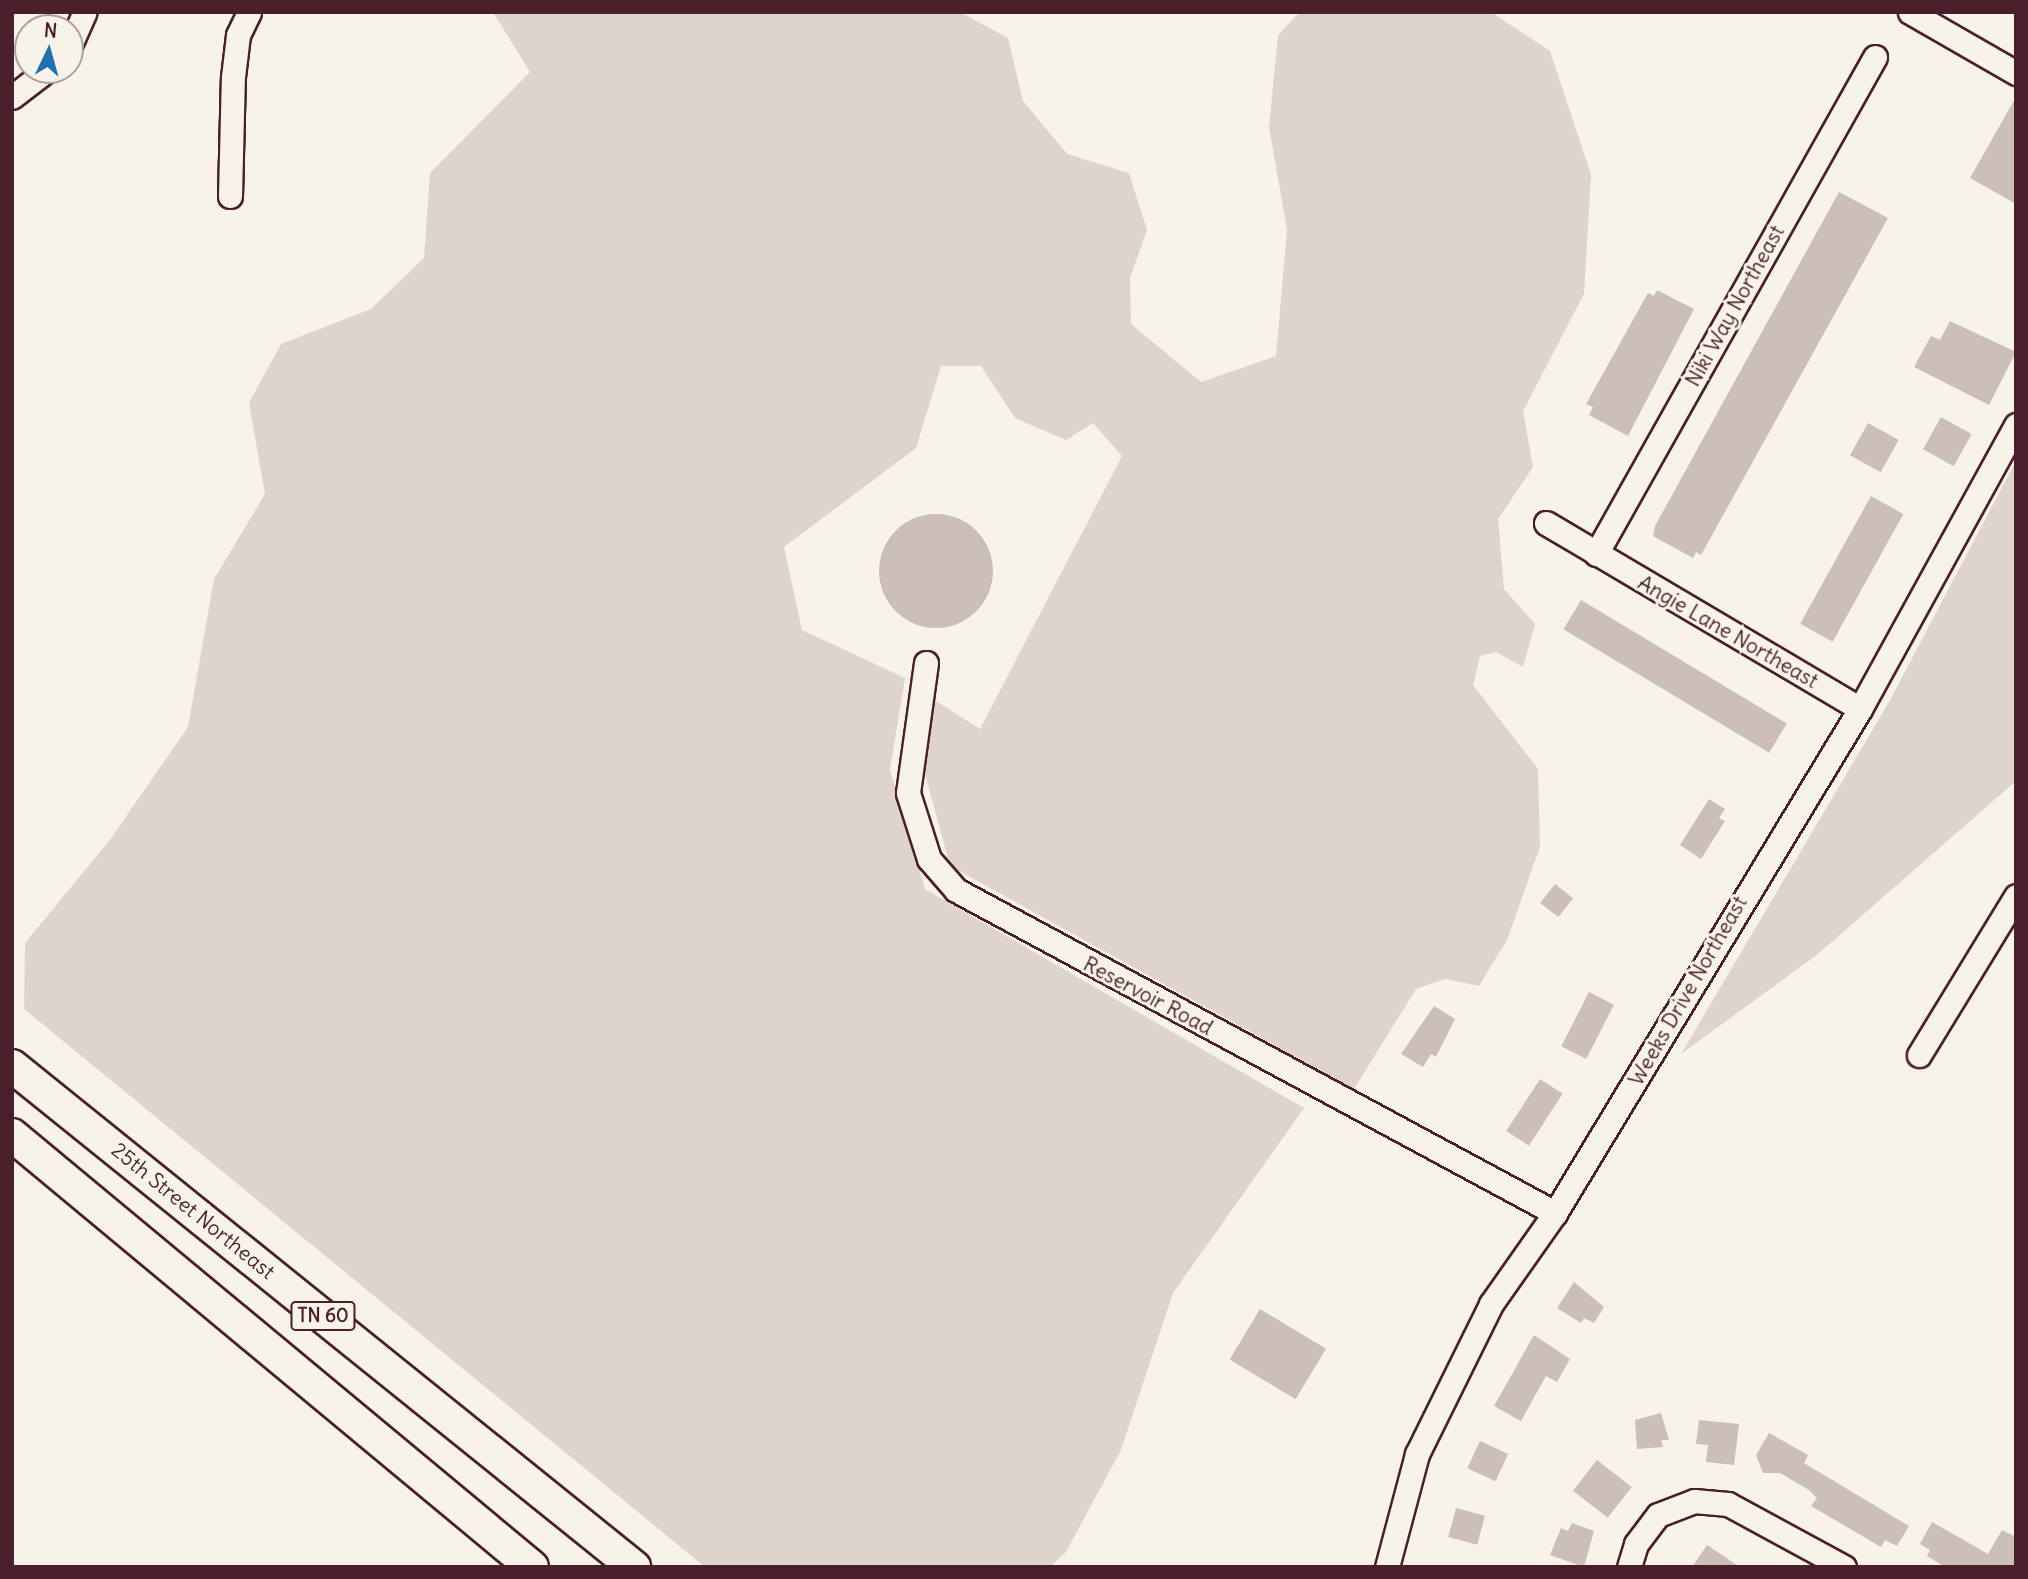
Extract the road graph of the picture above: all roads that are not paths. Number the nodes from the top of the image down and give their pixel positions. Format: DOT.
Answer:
graph roads {
  1 [pos="249,12"];
  2 [pos="1910,12"];
  3 [pos="1875,57"];
  4 [pos="2016,73"];
  5 [pos="29,84"];
  6 [pos="12,97"];
  7 [pos="230,196"];
  8 [pos="2016,425"];
  9 [pos="1546,523"];
  10 [pos="1596,554"];
  11 [pos="926,663"];
  12 [pos="1860,709"];
  13 [pos="2016,896"];
  14 [pos="1919,1055"];
  15 [pos="12,1066"];
  16 [pos="12,1135"];
  17 [pos="1555,1213"];
  18 [pos="532,1567"];
  19 [pos="634,1567"];
  20 [pos="1387,1567"];
  21 [pos="1629,1567"];
  22 [pos="1844,1567"];
  1 -- 7 [label="street"];
  2 -- 4 [label="street"];
  3 -- 10 [label="street, Niki Way Northeast"];
  5 -- 6 [label="street"];
  8 -- 12 [label="street, Weeks Drive Northeast"];
  9 -- 10 [label="street, Angie Lane Northeast"];
  10 -- 12 [label="street, Angie Lane Northeast"];
  11 -- 17 [label="street, Reservoir Road"];
  12 -- 17 [label="street, Weeks Drive Northeast"];
  13 -- 14 [label="street"];
  15 -- 19 [label="highway, 25th Street Northeast / TN 60"];
  16 -- 18 [label="highway, TN 60"];
  17 -- 20 [label="street, Weeks Drive Northeast"];
  21 -- 22 [label="street"];
}
